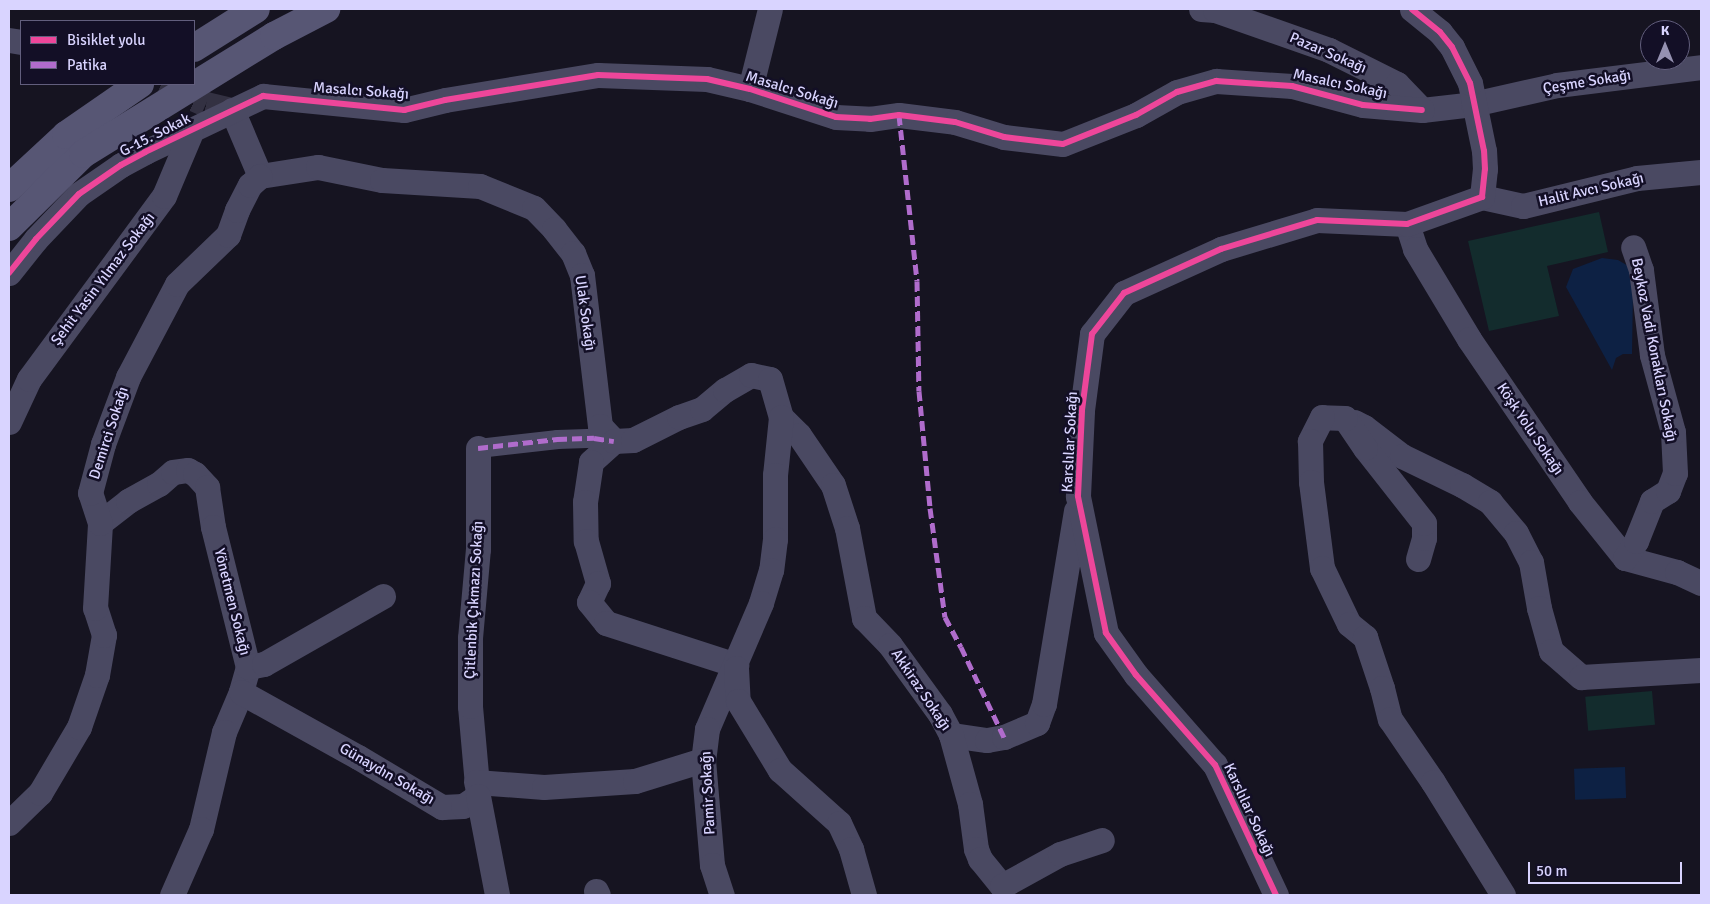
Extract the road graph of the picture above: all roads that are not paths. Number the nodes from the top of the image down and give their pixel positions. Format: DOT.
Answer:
graph roads {
  1 [pos="256,9"];
  2 [pos="326,9"];
  3 [pos="770,9"];
  4 [pos="1201,9"];
  5 [pos="1412,9"];
  6 [pos="195,47"];
  7 [pos="1701,67"];
  8 [pos="139,85"];
  9 [pos="195,85"];
  10 [pos="195,85"];
  11 [pos="750,88"];
  12 [pos="1473,104"];
  13 [pos="232,110"];
  14 [pos="1422,110"];
  15 [pos="190,132"];
  16 [pos="1701,172"];
  17 [pos="260,176"];
  18 [pos="9,188"];
  19 [pos="1482,197"];
  20 [pos="1407,224"];
  21 [pos="9,227"];
  22 [pos="1633,247"];
  23 [pos="9,273"];
  24 [pos="782,417"];
  25 [pos="1345,418"];
  26 [pos="9,422"];
  27 [pos="614,441"];
  28 [pos="478,448"];
  29 [pos="1078,496"];
  30 [pos="100,523"];
  31 [pos="1625,558"];
  32 [pos="1418,559"];
  33 [pos="1701,583"];
  34 [pos="383,596"];
  35 [pos="736,665"];
  36 [pos="248,667"];
  37 [pos="1701,670"];
  38 [pos="241,692"];
  39 [pos="951,735"];
  40 [pos="703,760"];
  41 [pos="477,789"];
  42 [pos="9,823"];
  43 [pos="1102,840"];
  44 [pos="172,895"];
  45 [pos="496,895"];
  46 [pos="722,895"];
  47 [pos="864,895"];
  48 [pos="1276,895"];
  49 [pos="1503,895"];
  1 -- 6 [label="main road"];
  2 -- 10 [label="main road"];
  3 -- 11 [label="street"];
  4 -- 14 [label="street, Pazar Sokağı"];
  5 -- 12 [label="street"];
  7 -- 12 [label="street, Çeşme Sokağı"];
  8 -- 18 [label="main road"];
  9 -- 21 [label="main road"];
  11 -- 13 [label="street, Masalcı Sokağı"];
  11 -- 14 [label="street, Masalcı Sokağı"];
  12 -- 14 [label="street"];
  12 -- 19 [label="street"];
  13 -- 15 [label="street, G-15. Sokak"];
  13 -- 17 [label="street"];
  15 -- 23 [label="street, G-15. Sokak"];
  15 -- 26 [label="street, Şehit Yasin Yılmaz Sokağı"];
  16 -- 19 [label="street, Halit Avcı Sokağı"];
  17 -- 27 [label="street, Ulak Sokağı"];
  17 -- 30 [label="street, Demirci Sokağı"];
  19 -- 20 [label="street, Karslılar Sokağı"];
  20 -- 29 [label="street, Karslılar Sokağı"];
  20 -- 31 [label="street, Köşk Yolu Sokağı"];
  22 -- 31 [label="street, Beykoz Vadi Konakları Sokağı"];
  24 -- 27 [label="street"];
  24 -- 35 [label="street, Pamir Sokağı"];
  24 -- 39 [label="street, Akkiraz Sokağı"];
  25 -- 32 [label="street"];
  25 -- 37 [label="street"];
  25 -- 49 [label="street"];
  27 -- 28 [label="street"];
  27 -- 35 [label="street"];
  28 -- 41 [label="street, Çitlenbik Çıkmazı Sokağı"];
  29 -- 39 [label="street, Akkiraz Sokağı"];
  29 -- 48 [label="street, Karslılar Sokağı"];
  30 -- 36 [label="street, Yönetmen Sokağı"];
  30 -- 42 [label="street, Demirci Sokağı"];
  31 -- 33 [label="street"];
  34 -- 36 [label="street"];
  35 -- 40 [label="street, Pamir Sokağı"];
  35 -- 47 [label="street"];
  36 -- 38 [label="street, Yönetmen Sokağı"];
  38 -- 41 [label="street, Günaydın Sokağı"];
  38 -- 44 [label="street, Yönetmen Sokağı"];
  39 -- 43 [label="street"];
  40 -- 41 [label="street, Günaydın Sokağı"];
  40 -- 46 [label="street, Pamir Sokağı"];
  41 -- 45 [label="street, Çitlenbik Çıkmazı Sokağı"];
}
